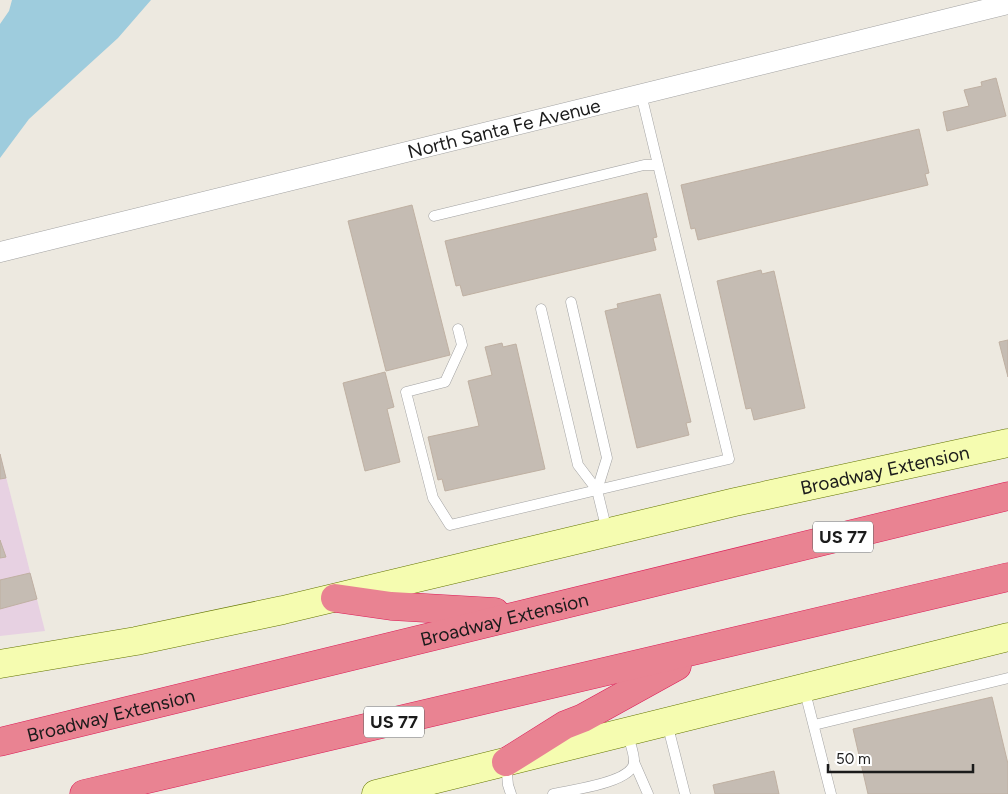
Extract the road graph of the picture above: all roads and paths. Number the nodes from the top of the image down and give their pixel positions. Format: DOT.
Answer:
graph roads {
  1 [pos="998,4"];
  2 [pos="641,94"];
  3 [pos="657,165"];
  4 [pos="434,216"];
  5 [pos="0,252"];
  6 [pos="570,302"];
  7 [pos="541,309"];
  8 [pos="458,329"];
  9 [pos="1008,443"];
  10 [pos="597,490"];
  11 [pos="1008,496"];
  12 [pos="607,532"];
  13 [pos="1008,578"];
  14 [pos="335,598"];
  15 [pos="524,613"];
  16 [pos="1008,637"];
  17 [pos="704,650"];
  18 [pos="0,664"];
  19 [pos="1008,678"];
  20 [pos="804,688"];
  21 [pos="666,722"];
  22 [pos="814,725"];
  23 [pos="627,732"];
  24 [pos="0,742"];
  25 [pos="506,762"];
  26 [pos="634,762"];
  27 [pos="84,794"];
  28 [pos="376,794"];
  29 [pos="511,794"];
  30 [pos="553,794"];
  31 [pos="648,794"];
  32 [pos="685,794"];
  33 [pos="831,794"];
  1 -- 2 [label="street, North Santa Fe Avenue"];
  2 -- 3 [label="lane"];
  2 -- 5 [label="street, North Santa Fe Avenue"];
  3 -- 4 [label="lane"];
  3 -- 10 [label="lane"];
  6 -- 10 [label="lane"];
  7 -- 10 [label="lane"];
  8 -- 10 [label="lane"];
  9 -- 12 [label="main road, Broadway Extension"];
  10 -- 12 [label="lane"];
  11 -- 15 [label="highway, Broadway Extension / US 77"];
  12 -- 14 [label="main road, Broadway Extension"];
  13 -- 17 [label="highway, US 77"];
  14 -- 15 [label="highway"];
  14 -- 18 [label="main road, Broadway Extension"];
  15 -- 24 [label="highway, Broadway Extension / US 77"];
  16 -- 20 [label="main road"];
  17 -- 25 [label="highway"];
  17 -- 27 [label="highway, US 77"];
  19 -- 22 [label="lane"];
  20 -- 21 [label="main road"];
  20 -- 22 [label="lane"];
  21 -- 23 [label="main road"];
  21 -- 32 [label="lane"];
  22 -- 33 [label="lane"];
  23 -- 25 [label="main road"];
  23 -- 26 [label="lane"];
  25 -- 28 [label="main road"];
  25 -- 29 [label="lane"];
  26 -- 30 [label="lane"];
  26 -- 31 [label="lane"];
}
